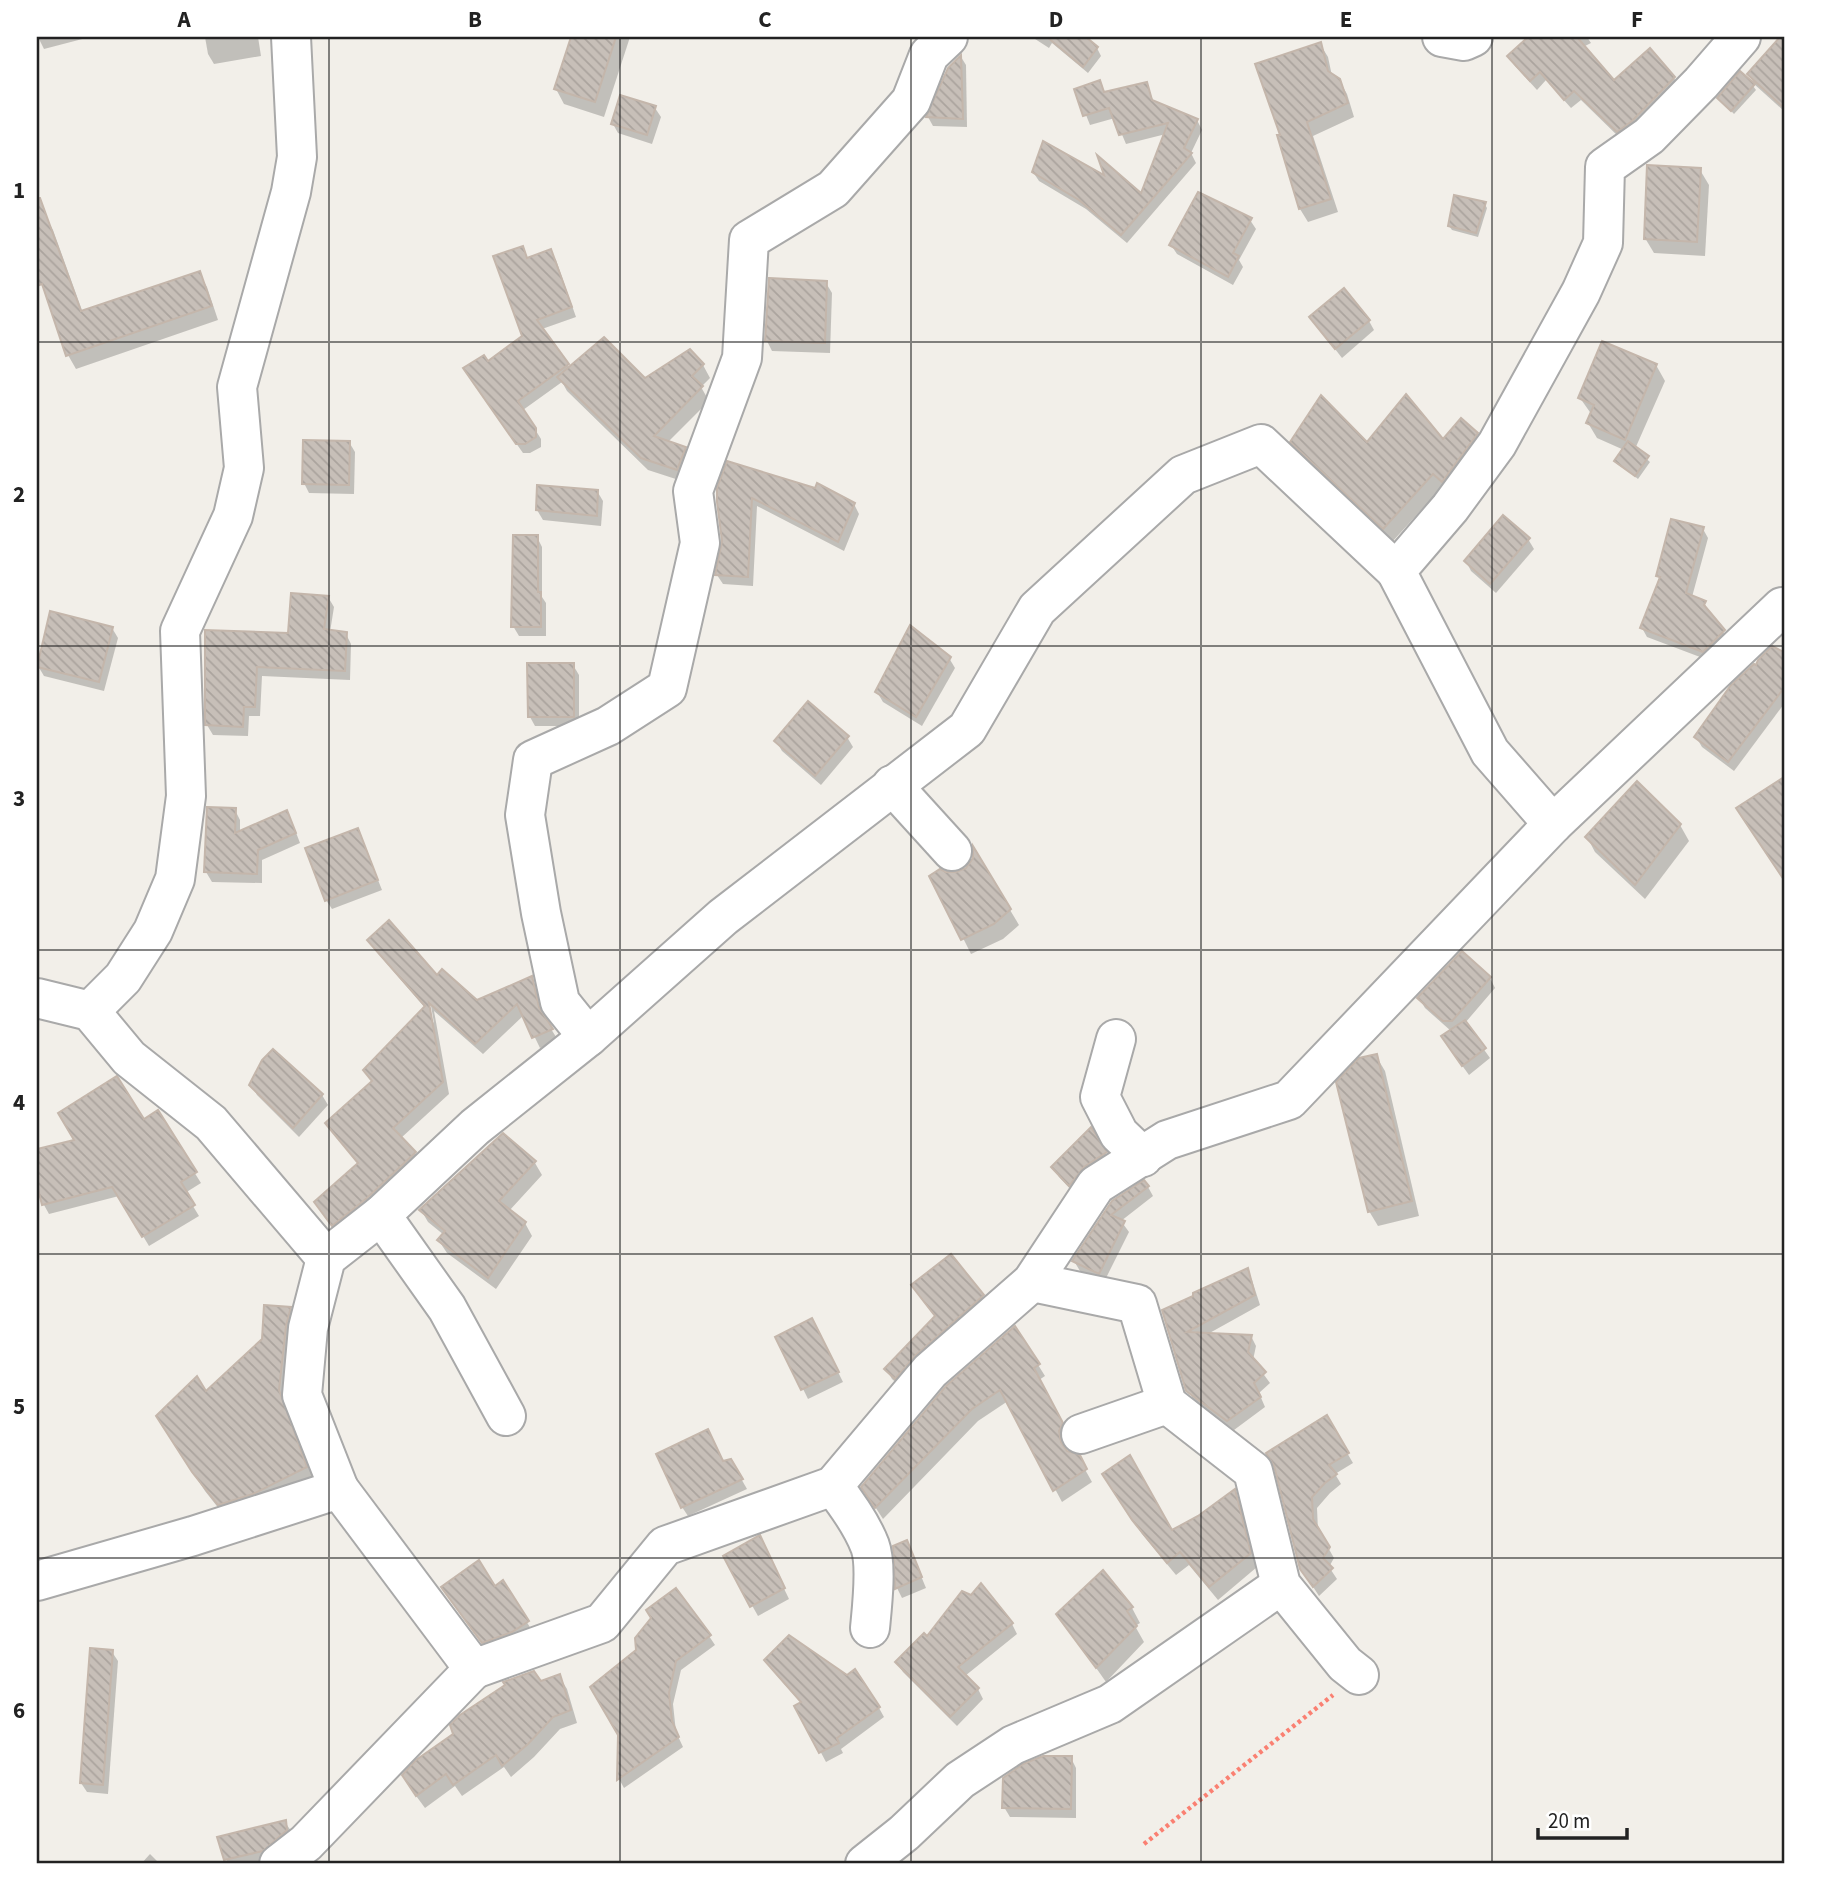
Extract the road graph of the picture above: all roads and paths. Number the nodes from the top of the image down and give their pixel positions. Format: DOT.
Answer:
graph roads {
  1 [pos="291,37"];
  2 [pos="948,37"];
  3 [pos="1442,37"];
  4 [pos="1473,37"];
  5 [pos="1741,37"];
  6 [pos="1396,571"];
  7 [pos="1784,608"];
  8 [pos="892,785"];
  9 [pos="1553,824"];
  10 [pos="953,851"];
  11 [pos="37,998"];
  12 [pos="90,1011"];
  13 [pos="588,1037"];
  14 [pos="1116,1039"];
  15 [pos="1143,1157"];
  16 [pos="381,1215"];
  17 [pos="326,1258"];
  18 [pos="1032,1282"];
  19 [pos="1167,1404"];
  20 [pos="506,1416"];
  21 [pos="1081,1434"];
  22 [pos="833,1486"];
  23 [pos="339,1489"];
  24 [pos="37,1581"];
  25 [pos="1281,1586"];
  26 [pos="870,1628"];
  27 [pos="474,1669"];
  28 [pos="1359,1675"];
  29 [pos="1144,1844"];
  30 [pos="279,1864"];
  31 [pos="865,1864"];
  1 -- 12 [label="street"];
  2 -- 13 [label="street"];
  3 -- 4 [label="street"];
  5 -- 6 [label="street"];
  6 -- 8 [label="street"];
  6 -- 9 [label="street"];
  7 -- 9 [label="street"];
  8 -- 10 [label="street"];
  8 -- 13 [label="street"];
  9 -- 15 [label="street"];
  11 -- 12 [label="street"];
  12 -- 17 [label="street"];
  13 -- 16 [label="street"];
  14 -- 15 [label="street"];
  15 -- 18 [label="street"];
  16 -- 17 [label="street"];
  16 -- 20 [label="street"];
  17 -- 23 [label="street"];
  18 -- 19 [label="street"];
  18 -- 22 [label="street"];
  19 -- 21 [label="street"];
  19 -- 25 [label="street"];
  22 -- 26 [label="street"];
  22 -- 27 [label="street"];
  23 -- 24 [label="street"];
  23 -- 27 [label="street"];
  25 -- 28 [label="street"];
  25 -- 31 [label="street"];
  27 -- 30 [label="street"];
  28 -- 29 [label="path"];
}
